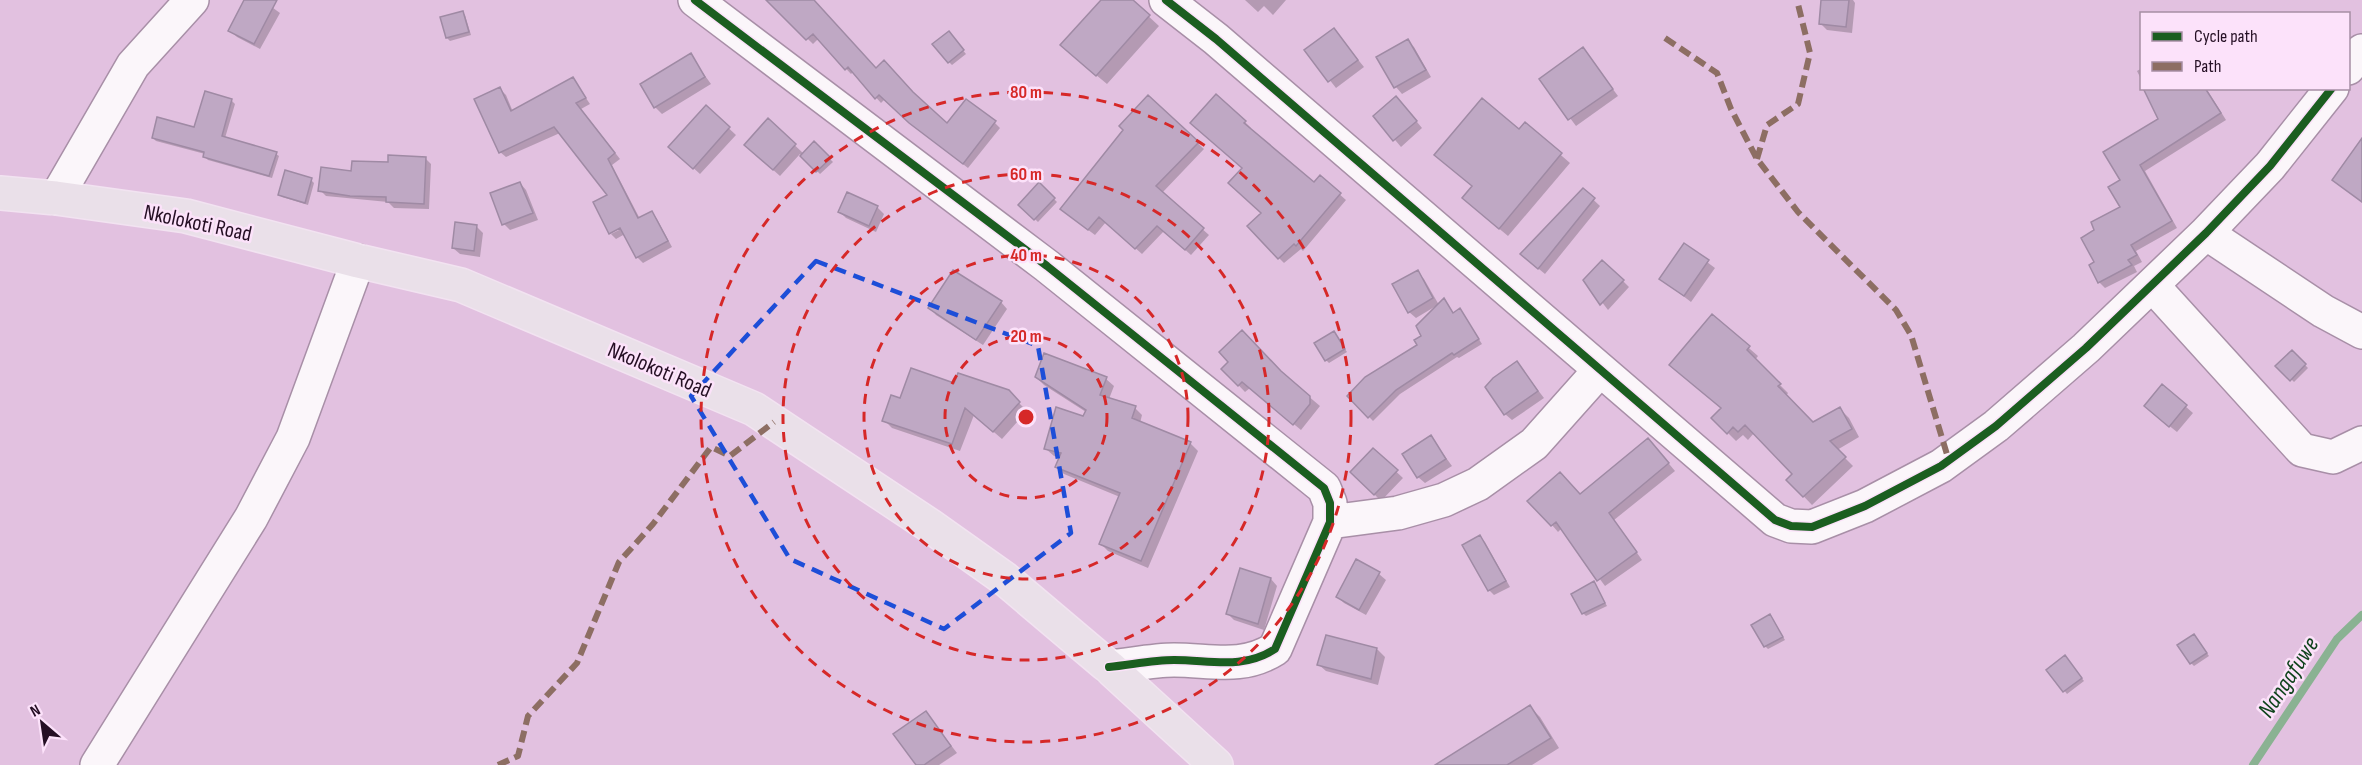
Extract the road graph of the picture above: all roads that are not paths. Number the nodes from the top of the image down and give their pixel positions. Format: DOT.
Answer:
graph roads {
  1 [pos="192,0"];
  2 [pos="695,0"];
  3 [pos="1166,0"];
  4 [pos="2362,51"];
  5 [pos="2350,67"];
  6 [pos="2330,90"];
  7 [pos="0,193"];
  8 [pos="56,198"];
  9 [pos="2206,233"];
  10 [pos="358,261"];
  11 [pos="2152,285"];
  12 [pos="2362,332"];
  13 [pos="1600,370"];
  14 [pos="2362,443"];
  15 [pos="1330,522"];
  16 [pos="1109,667"];
  17 [pos="97,765"];
  18 [pos="1216,765"];
  1 -- 8 [label="street"];
  2 -- 15 [label="street"];
  3 -- 13 [label="street"];
  4 -- 5 [label="street"];
  6 -- 9 [label="street"];
  7 -- 8 [label="main road, Nkolokoti Road"];
  8 -- 10 [label="main road, Nkolokoti Road"];
  9 -- 11 [label="street"];
  9 -- 12 [label="street"];
  10 -- 16 [label="main road, Nkolokoti Road"];
  10 -- 17 [label="street"];
  11 -- 13 [label="street"];
  11 -- 14 [label="street"];
  13 -- 15 [label="street"];
  15 -- 16 [label="street"];
  16 -- 18 [label="main road, Nkolokoti Road"];
}
